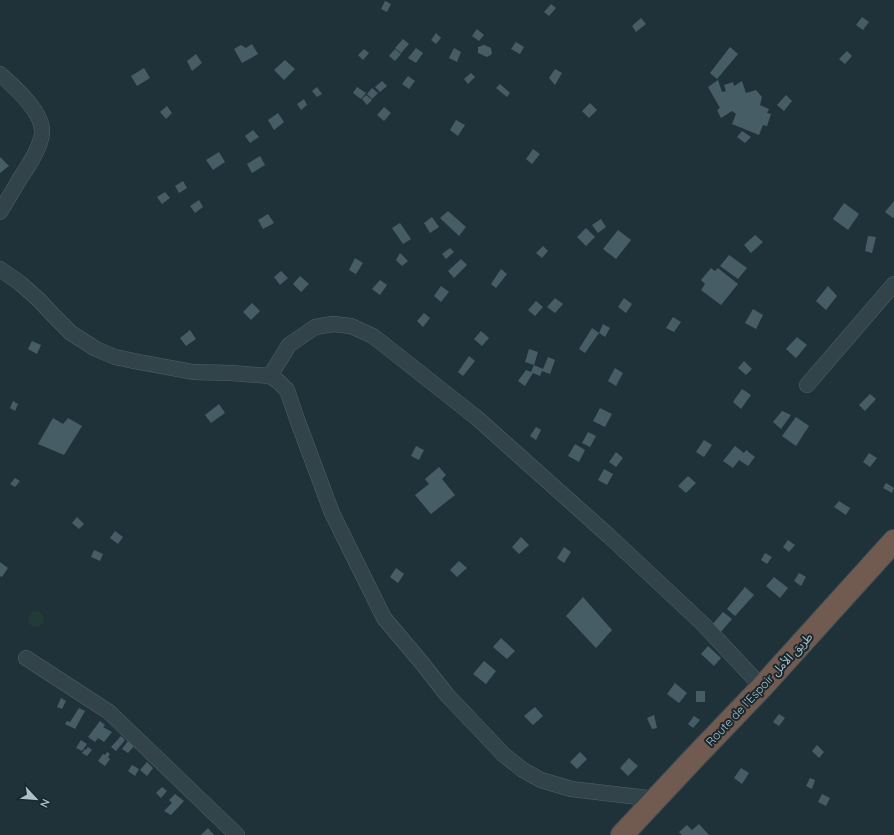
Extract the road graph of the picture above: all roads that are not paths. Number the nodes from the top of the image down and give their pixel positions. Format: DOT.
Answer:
graph roads {
  1 [pos="0,74"];
  2 [pos="0,212"];
  3 [pos="0,270"];
  4 [pos="894,284"];
  5 [pos="270,376"];
  6 [pos="807,385"];
  7 [pos="894,541"];
  8 [pos="26,658"];
  9 [pos="762,686"];
  10 [pos="656,799"];
  11 [pos="237,835"];
  12 [pos="622,835"];
  1 -- 2 [label="street"];
  3 -- 5 [label="street"];
  4 -- 6 [label="street"];
  5 -- 9 [label="street"];
  5 -- 10 [label="street"];
  7 -- 9 [label="highway, Route de l’Espoir طريق الأمل"];
  8 -- 11 [label="street"];
  9 -- 10 [label="highway, Route de l’Espoir طريق الأمل"];
  10 -- 12 [label="highway, Route de l’Espoir طريق الأمل"];
}
